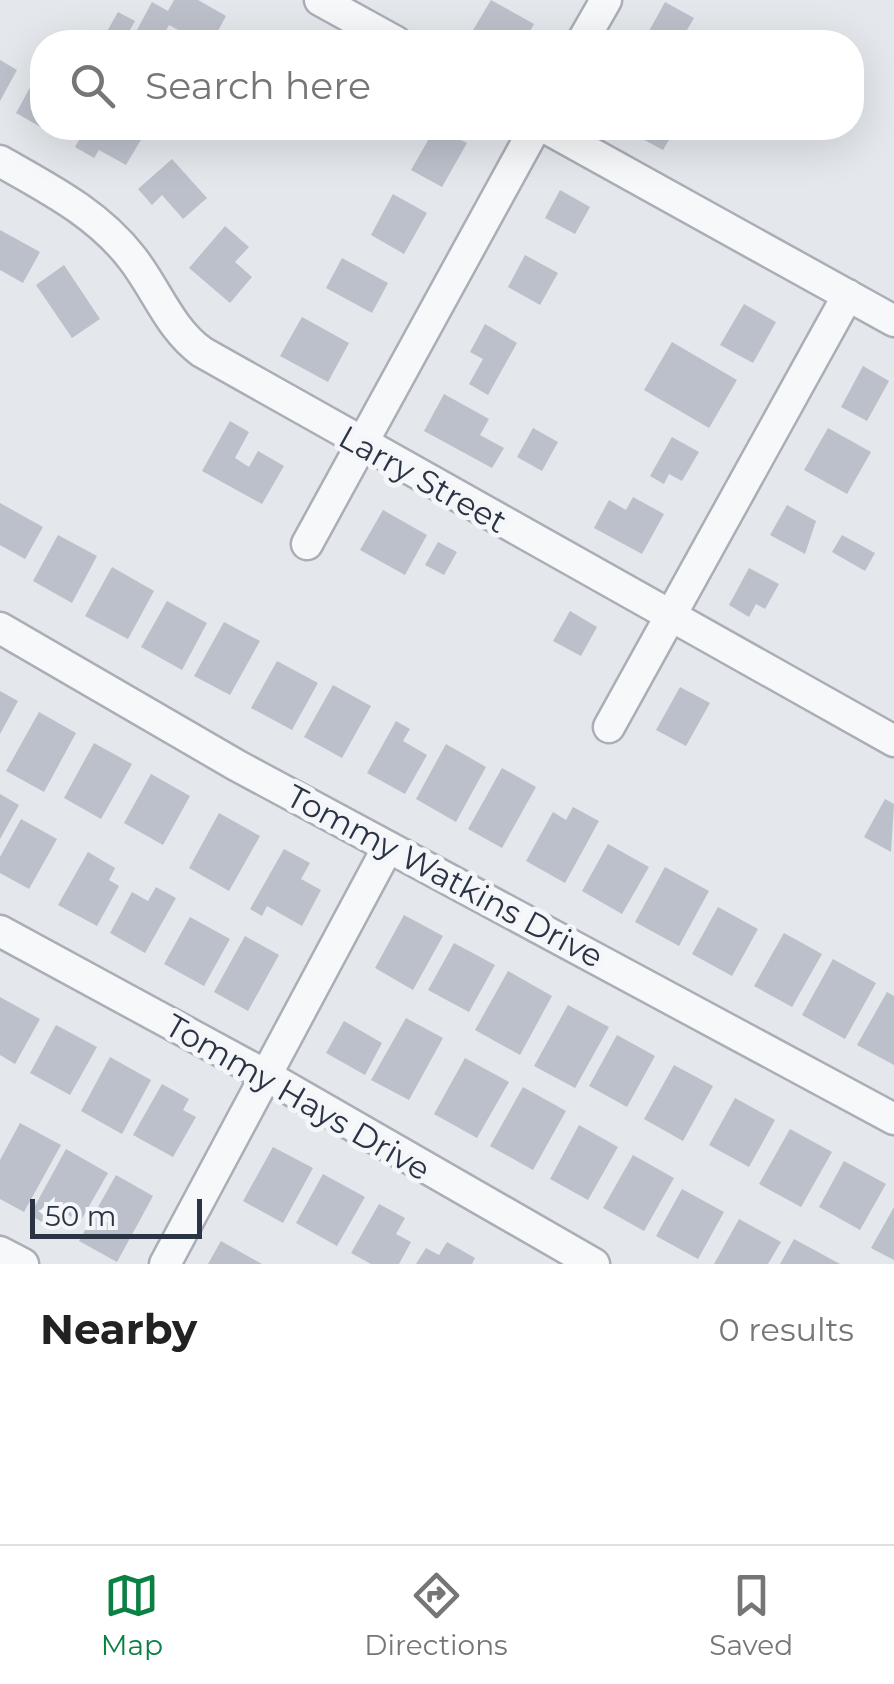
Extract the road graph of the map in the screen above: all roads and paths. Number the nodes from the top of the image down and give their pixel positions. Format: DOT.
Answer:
graph roads {
  1 [pos="320,0"];
  2 [pos="606,0"];
  3 [pos="374,30"];
  4 [pos="589,30"];
  5 [pos="528,140"];
  6 [pos="568,140"];
  7 [pos="0,161"];
  8 [pos="848,294"];
  9 [pos="894,321"];
  10 [pos="362,446"];
  11 [pos="307,544"];
  12 [pos="670,617"];
  13 [pos="0,628"];
  14 [pos="608,727"];
  15 [pos="894,742"];
  16 [pos="388,847"];
  17 [pos="0,931"];
  18 [pos="268,1076"];
  19 [pos="894,1119"];
  20 [pos="0,1252"];
  21 [pos="23,1264"];
  22 [pos="164,1264"];
  23 [pos="594,1264"];
  1 -- 3 [label="street"];
  2 -- 4 [label="street"];
  5 -- 10 [label="street"];
  6 -- 8 [label="street"];
  7 -- 10 [label="street, Larry Street"];
  8 -- 9 [label="street"];
  8 -- 12 [label="street"];
  10 -- 11 [label="street"];
  10 -- 12 [label="street, Larry Street"];
  12 -- 14 [label="street"];
  12 -- 15 [label="street, Larry Street"];
  13 -- 16 [label="street, Tommy Watkins Drive"];
  16 -- 18 [label="street"];
  16 -- 19 [label="street, Tommy Watkins Drive"];
  17 -- 18 [label="street, Tommy Hays Drive"];
  18 -- 22 [label="street"];
  18 -- 23 [label="street, Tommy Hays Drive"];
  20 -- 21 [label="street"];
}
